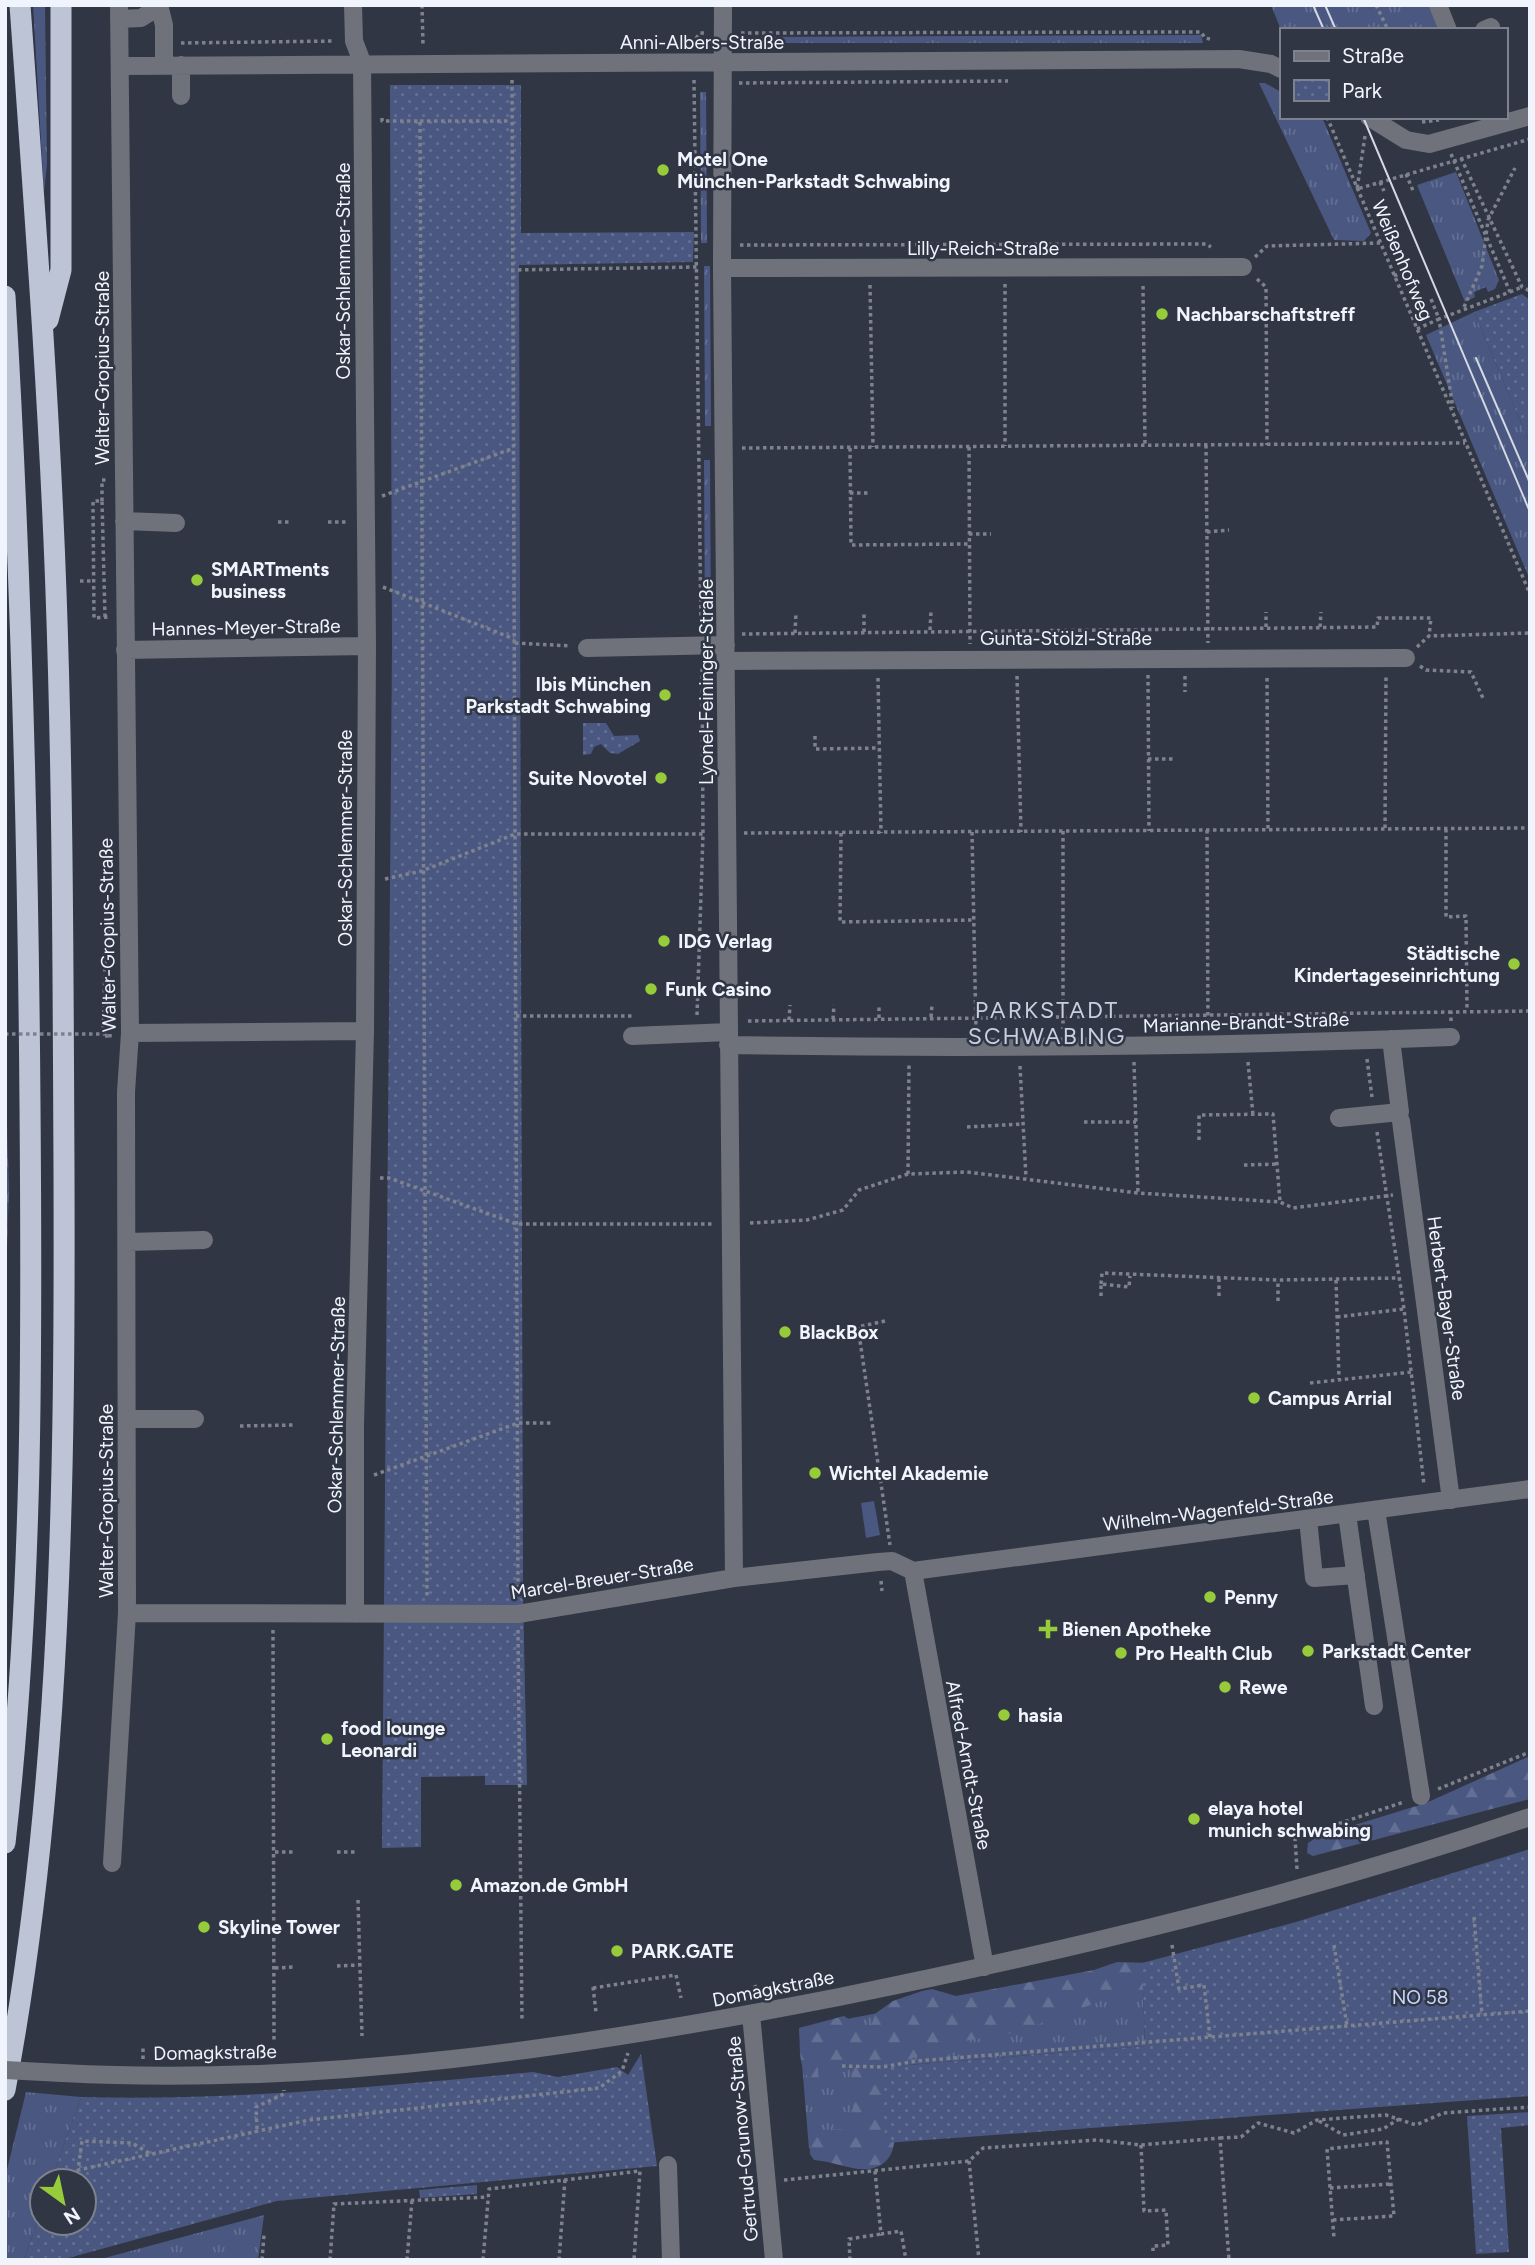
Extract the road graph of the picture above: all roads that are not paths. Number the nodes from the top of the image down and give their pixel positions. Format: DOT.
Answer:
graph roads {
  1 [pos="20,5"];
  2 [pos="61,5"];
  3 [pos="153,5"];
  4 [pos="159,5"];
  5 [pos="353,5"];
  6 [pos="723,5"];
  7 [pos="1438,5"];
  8 [pos="119,12"];
  9 [pos="1447,28"];
  10 [pos="362,62"];
  11 [pos="723,63"];
  12 [pos="121,66"];
  13 [pos="172,66"];
  14 [pos="1280,68"];
  15 [pos="181,96"];
  16 [pos="1530,116"];
  17 [pos="1488,122"];
  18 [pos="1367,123"];
  19 [pos="1243,267"];
  20 [pos="722,268"];
  21 [pos="5,296"];
  22 [pos="6,334"];
  23 [pos="43,340"];
  24 [pos="124,522"];
  25 [pos="176,523"];
  26 [pos="367,646"];
  27 [pos="726,646"];
  28 [pos="587,648"];
  29 [pos="125,650"];
  30 [pos="1406,659"];
  31 [pos="365,1031"];
  32 [pos="130,1033"];
  33 [pos="728,1033"];
  34 [pos="632,1036"];
  35 [pos="1451,1037"];
  36 [pos="1391,1039"];
  37 [pos="1401,1117"];
  38 [pos="1339,1118"];
  39 [pos="204,1240"];
  40 [pos="127,1242"];
  41 [pos="127,1419"];
  42 [pos="195,1419"];
  43 [pos="1530,1489"];
  44 [pos="1451,1500"];
  45 [pos="1376,1510"];
  46 [pos="1347,1514"];
  47 [pos="1308,1519"];
  48 [pos="912,1570"];
  49 [pos="1356,1575"];
  50 [pos="734,1578"];
  51 [pos="127,1613"];
  52 [pos="355,1614"];
  53 [pos="1374,1706"];
  54 [pos="1421,1796"];
  55 [pos="1530,1817"];
  56 [pos="5,1843"];
  57 [pos="112,1863"];
  58 [pos="985,1967"];
  59 [pos="751,2014"];
  60 [pos="5,2070"];
  61 [pos="5,2090"];
  62 [pos="668,2165"];
  63 [pos="671,2260"];
  64 [pos="774,2260"];
  1 -- 23 [label="highway"];
  2 -- 23 [label="highway"];
  3 -- 8 [label="street"];
  4 -- 13 [label="street"];
  5 -- 10 [label="street, Oskar-Schlemmer-Straße"];
  6 -- 11 [label="street, Lyonel-Feininger-Straße"];
  7 -- 9 [label="street"];
  8 -- 12 [label="street, Walter-Gropius-Straße"];
  10 -- 11 [label="street, Anni-Albers-Straße"];
  10 -- 13 [label="street, Anni-Albers-Straße"];
  10 -- 26 [label="street, Oskar-Schlemmer-Straße"];
  11 -- 14 [label="street, Anni-Albers-Straße"];
  11 -- 20 [label="street, Lyonel-Feininger-Straße"];
  12 -- 13 [label="street, Anni-Albers-Straße"];
  12 -- 24 [label="street, Walter-Gropius-Straße"];
  13 -- 15 [label="street"];
  16 -- 17 [label="street"];
  17 -- 18 [label="street"];
  19 -- 20 [label="street, Lilly-Reich-Straße"];
  20 -- 27 [label="street, Lyonel-Feininger-Straße"];
  21 -- 22 [label="highway"];
  22 -- 56 [label="highway"];
  23 -- 61 [label="highway"];
  24 -- 25 [label="street"];
  24 -- 29 [label="street, Walter-Gropius-Straße"];
  26 -- 29 [label="street, Hannes-Meyer-Straße"];
  26 -- 31 [label="street, Oskar-Schlemmer-Straße"];
  27 -- 28 [label="street, Gunta-Stölzl-Straße"];
  27 -- 30 [label="street, Gunta-Stölzl-Straße"];
  27 -- 33 [label="street, Lyonel-Feininger-Straße"];
  29 -- 32 [label="street, Walter-Gropius-Straße"];
  31 -- 32 [label="street"];
  31 -- 52 [label="street, Oskar-Schlemmer-Straße"];
  32 -- 40 [label="street, Walter-Gropius-Straße"];
  33 -- 34 [label="street, Marianne-Brandt-Straße"];
  33 -- 36 [label="street, Marianne-Brandt-Straße"];
  33 -- 50 [label="street, Lyonel-Feininger-Straße"];
  35 -- 36 [label="street, Marianne-Brandt-Straße"];
  36 -- 37 [label="street, Herbert-Bayer-Straße"];
  37 -- 38 [label="street"];
  37 -- 44 [label="street, Herbert-Bayer-Straße"];
  39 -- 40 [label="street"];
  40 -- 41 [label="street, Walter-Gropius-Straße"];
  41 -- 42 [label="street"];
  41 -- 51 [label="street, Walter-Gropius-Straße"];
  43 -- 44 [label="street, Wilhelm-Wagenfeld-Straße"];
  44 -- 45 [label="street, Wilhelm-Wagenfeld-Straße"];
  45 -- 46 [label="street, Wilhelm-Wagenfeld-Straße"];
  45 -- 54 [label="street"];
  46 -- 47 [label="street, Wilhelm-Wagenfeld-Straße"];
  46 -- 49 [label="street"];
  47 -- 48 [label="street, Wilhelm-Wagenfeld-Straße"];
  47 -- 49 [label="street"];
  48 -- 50 [label="street, Marcel-Breuer-Straße"];
  48 -- 58 [label="street, Alfred-Arndt-Straße"];
  49 -- 53 [label="street"];
  50 -- 52 [label="street, Marcel-Breuer-Straße"];
  51 -- 52 [label="street, Marcel-Breuer-Straße"];
  51 -- 57 [label="street, Walter-Gropius-Straße"];
  55 -- 58 [label="street, Domagkstraße"];
  58 -- 59 [label="street, Domagkstraße"];
  59 -- 60 [label="street, Domagkstraße, bridge"];
  59 -- 64 [label="street, Gertrud-Grunow-Straße"];
  62 -- 63 [label="street"];
}
